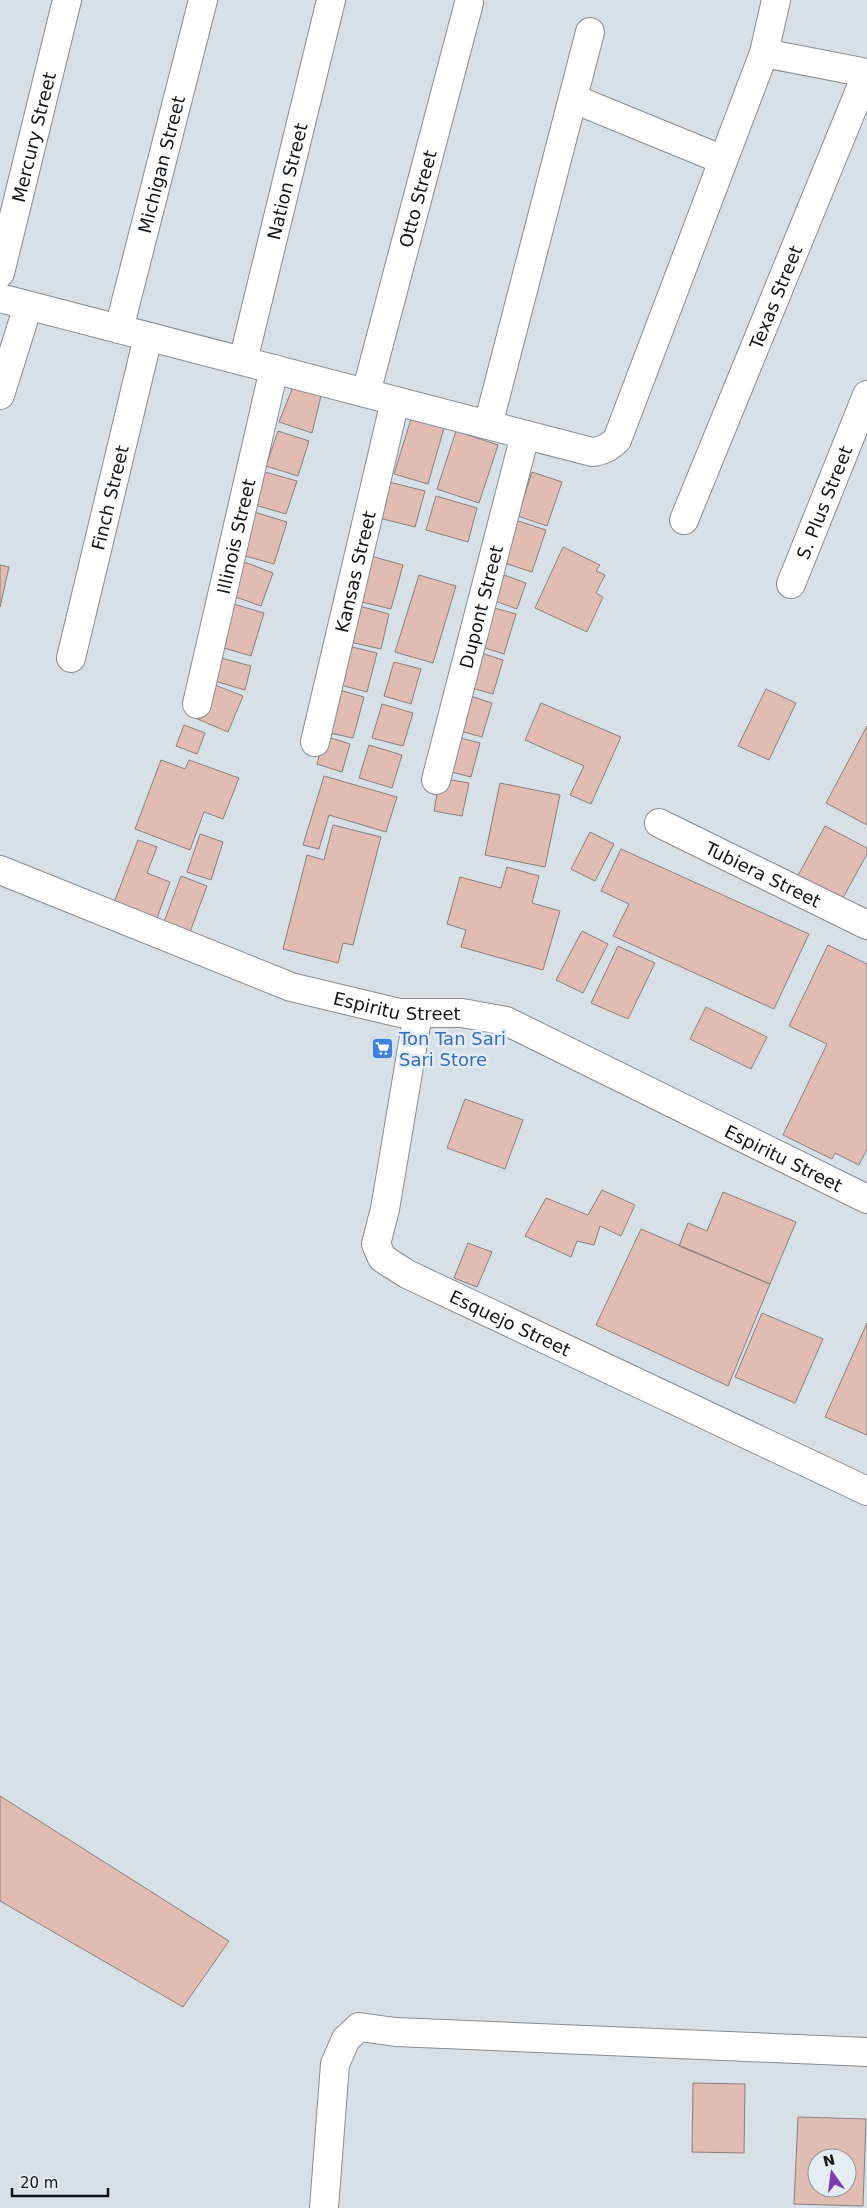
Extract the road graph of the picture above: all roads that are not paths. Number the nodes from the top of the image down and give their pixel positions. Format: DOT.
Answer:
graph roads {
  1 [pos="68,0"];
  2 [pos="203,0"];
  3 [pos="331,0"];
  4 [pos="776,0"];
  5 [pos="469,3"];
  6 [pos="590,32"];
  7 [pos="764,53"];
  8 [pos="867,73"];
  9 [pos="574,99"];
  10 [pos="723,160"];
  11 [pos="0,273"];
  12 [pos="0,298"];
  13 [pos="28,306"];
  14 [pos="119,329"];
  15 [pos="148,337"];
  16 [pos="243,361"];
  17 [pos="274,369"];
  18 [pos="366,393"];
  19 [pos="0,395"];
  20 [pos="867,395"];
  21 [pos="395,401"];
  22 [pos="488,425"];
  23 [pos="524,435"];
  24 [pos="684,520"];
  25 [pos="790,584"];
  26 [pos="72,658"];
  27 [pos="197,704"];
  28 [pos="315,742"];
  29 [pos="436,780"];
  30 [pos="659,823"];
  31 [pos="0,870"];
  32 [pos="867,925"];
  33 [pos="418,1013"];
  34 [pos="867,1198"];
  35 [pos="867,1491"];
  36 [pos="867,2052"];
  37 [pos="324,2208"];
  1 -- 11 [label="street, Mercury Street"];
  2 -- 14 [label="street, Michigan Street"];
  3 -- 16 [label="street, Nation Street"];
  4 -- 7 [label="street"];
  5 -- 18 [label="street, Otto Street"];
  6 -- 9 [label="street"];
  7 -- 8 [label="street"];
  7 -- 10 [label="street"];
  8 -- 24 [label="street, Texas Street"];
  9 -- 10 [label="street"];
  9 -- 22 [label="street"];
  10 -- 23 [label="street"];
  12 -- 13 [label="street"];
  13 -- 14 [label="street"];
  13 -- 19 [label="street"];
  14 -- 15 [label="street"];
  15 -- 16 [label="street"];
  15 -- 26 [label="street, Finch Street"];
  16 -- 17 [label="street"];
  17 -- 18 [label="street"];
  17 -- 27 [label="street, Illinois Street"];
  18 -- 21 [label="street"];
  20 -- 25 [label="street, S. Plus Street"];
  21 -- 22 [label="street"];
  21 -- 28 [label="street, Kansas Street"];
  22 -- 23 [label="street"];
  23 -- 29 [label="street, Dupont Street"];
  30 -- 32 [label="street, Tubiera Street"];
  31 -- 33 [label="street, Espiritu Street"];
  33 -- 34 [label="street, Espiritu Street"];
  33 -- 35 [label="street, Esquejo Street"];
  36 -- 37 [label="street"];
}
